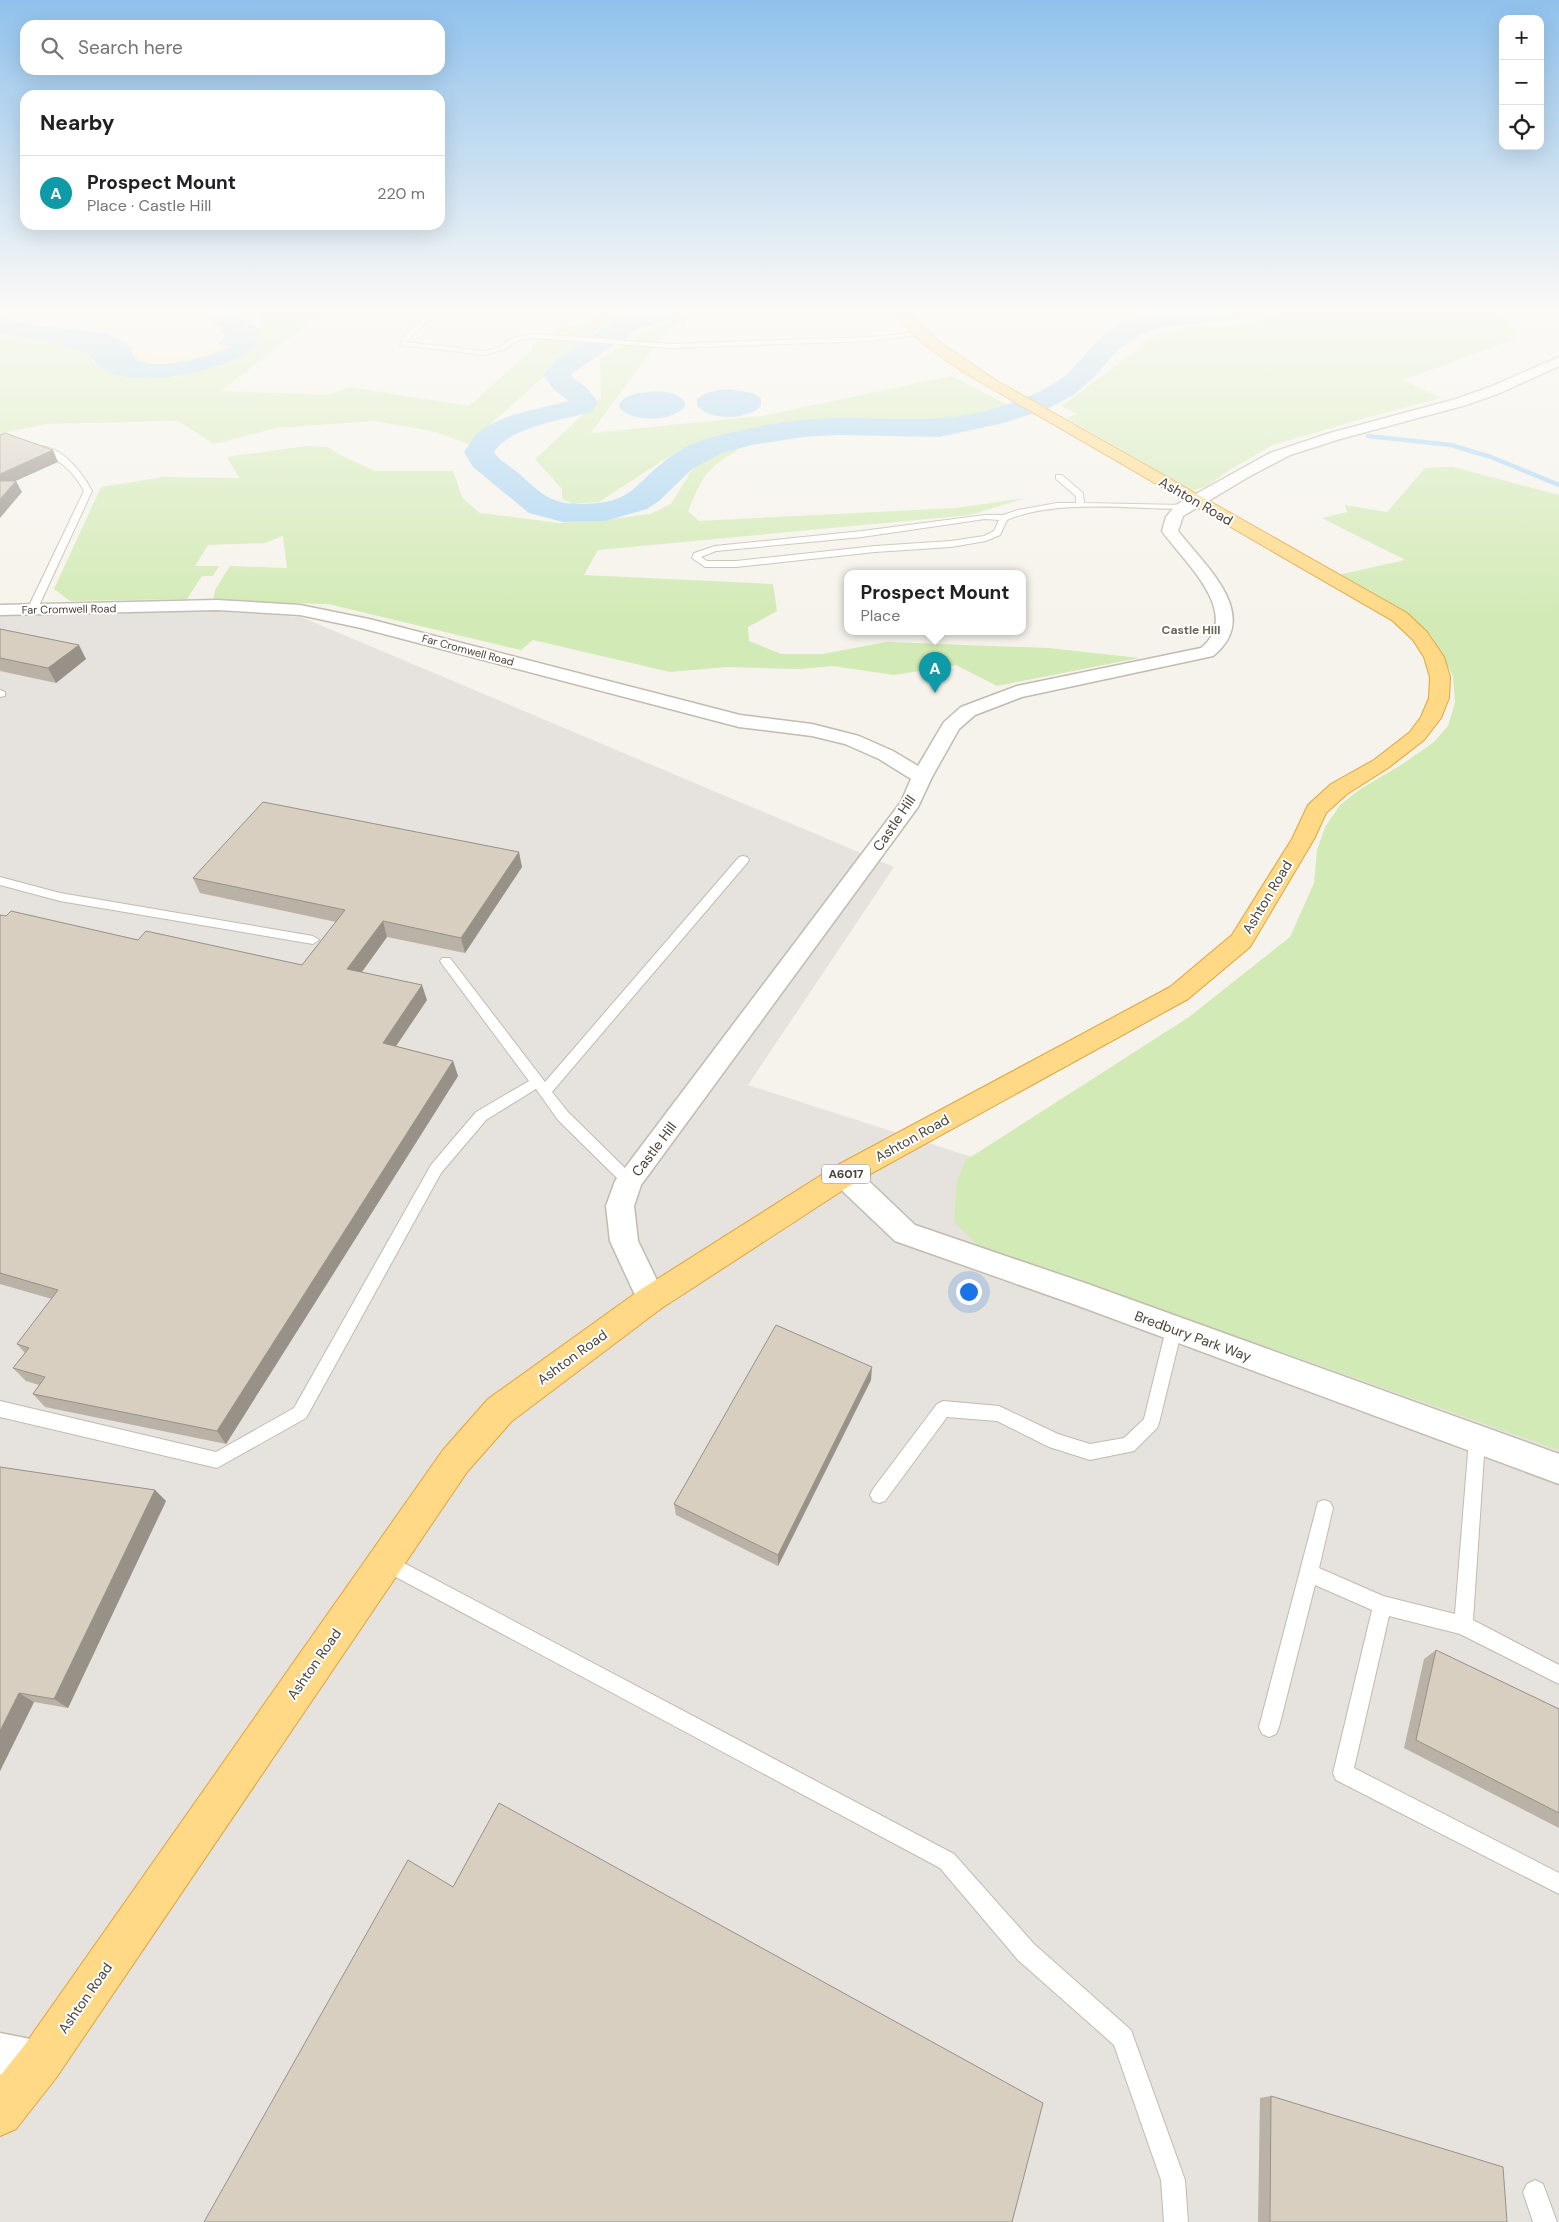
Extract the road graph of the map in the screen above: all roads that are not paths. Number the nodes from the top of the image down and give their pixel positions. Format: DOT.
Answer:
graph roads {
  1 [pos="1043,413"];
  2 [pos="1419,413"];
  3 [pos="33,446"];
  4 [pos="1059,477"];
  5 [pos="1080,504"];
  6 [pos="1190,504"];
  7 [pos="1004,518"];
  8 [pos="0,610"];
  9 [pos="32,610"];
  10 [pos="922,777"];
  11 [pos="743,860"];
  12 [pos="0,881"];
  13 [pos="313,940"];
  14 [pos="446,961"];
  15 [pos="541,1087"];
  16 [pos="844,1175"];
  17 [pos="629,1182"];
  18 [pos="651,1299"];
  19 [pos="1174,1329"];
  20 [pos="0,1409"];
  21 [pos="1477,1440"];
  22 [pos="1559,1470"];
  23 [pos="879,1495"];
  24 [pos="1324,1508"];
  25 [pos="385,1562"];
  26 [pos="1310,1573"];
  27 [pos="1382,1605"];
  28 [pos="1464,1625"];
  29 [pos="1559,1675"];
  30 [pos="1269,1727"];
  31 [pos="1559,1884"];
  32 [pos="0,2054"];
  33 [pos="40,2062"];
  34 [pos="0,2113"];
  35 [pos="1535,2192"];
  36 [pos="1176,2222"];
  37 [pos="1545,2222"];
  1 -- 6 [label="highway, Ashton Road / A6017"];
  2 -- 6 [label="street"];
  3 -- 9 [label="lane"];
  4 -- 5 [label="lane"];
  5 -- 6 [label="lane"];
  5 -- 7 [label="lane"];
  6 -- 10 [label="street, Castle Hill"];
  6 -- 16 [label="highway, Ashton Road / A6017"];
  7 -- 7 [label="lane"];
  8 -- 9 [label="street, Far Cromwell Road"];
  9 -- 10 [label="street, Far Cromwell Road"];
  10 -- 17 [label="street, Castle Hill"];
  11 -- 15 [label="lane"];
  12 -- 13 [label="lane"];
  14 -- 15 [label="lane"];
  15 -- 17 [label="lane"];
  15 -- 20 [label="lane"];
  16 -- 18 [label="highway, Ashton Road / A6017"];
  16 -- 19 [label="street, Bredbury Park Way"];
  17 -- 18 [label="street, Castle Hill"];
  18 -- 25 [label="highway, Ashton Road / A6017"];
  19 -- 21 [label="street, Bredbury Park Way"];
  19 -- 23 [label="lane"];
  21 -- 22 [label="street, Bredbury Park Way"];
  21 -- 28 [label="lane"];
  24 -- 26 [label="lane"];
  25 -- 33 [label="highway, Ashton Road / A6017"];
  25 -- 36 [label="lane"];
  26 -- 27 [label="lane"];
  26 -- 30 [label="lane"];
  27 -- 28 [label="lane"];
  27 -- 31 [label="lane"];
  28 -- 29 [label="lane"];
  32 -- 33 [label="street"];
  33 -- 34 [label="highway, Ashton Road / A6017"];
  35 -- 37 [label="lane"];
}
